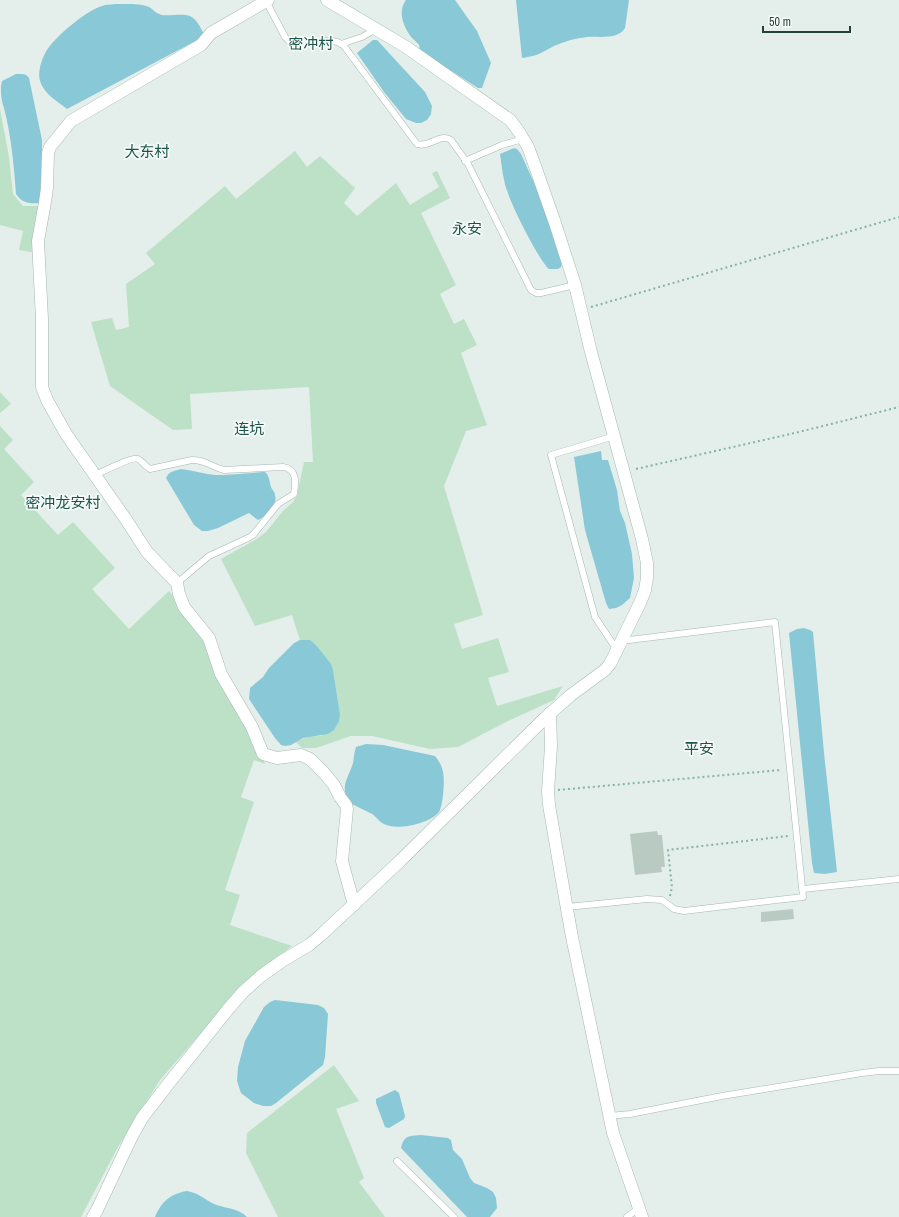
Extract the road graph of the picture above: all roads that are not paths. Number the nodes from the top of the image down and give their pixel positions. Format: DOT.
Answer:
graph roads {
  1 [pos="267,0"];
  2 [pos="327,0"];
  3 [pos="376,29"];
  4 [pos="341,44"];
  5 [pos="523,139"];
  6 [pos="465,161"];
  7 [pos="575,285"];
  8 [pos="615,436"];
  9 [pos="95,475"];
  10 [pos="177,583"];
  11 [pos="619,646"];
  12 [pos="550,713"];
  13 [pos="899,879"];
  14 [pos="803,889"];
  15 [pos="354,905"];
  16 [pos="567,907"];
  17 [pos="899,1071"];
  18 [pos="609,1116"];
  19 [pos="397,1161"];
  20 [pos="640,1212"];
  21 [pos="93,1217"];
  22 [pos="454,1217"];
  23 [pos="627,1217"];
  1 -- 4 [label="lane"];
  1 -- 9 [label="street"];
  2 -- 3 [label="street"];
  3 -- 4 [label="lane"];
  3 -- 5 [label="street"];
  4 -- 6 [label="lane"];
  5 -- 6 [label="lane"];
  5 -- 7 [label="street"];
  6 -- 7 [label="lane"];
  7 -- 8 [label="street"];
  8 -- 11 [label="street"];
  8 -- 11 [label="lane"];
  9 -- 10 [label="street"];
  9 -- 10 [label="lane"];
  10 -- 15 [label="street"];
  11 -- 12 [label="street"];
  11 -- 14 [label="lane"];
  12 -- 15 [label="street"];
  12 -- 16 [label="street"];
  13 -- 14 [label="lane"];
  14 -- 16 [label="lane"];
  15 -- 21 [label="street"];
  16 -- 18 [label="street"];
  17 -- 18 [label="lane"];
  18 -- 20 [label="street"];
  19 -- 22 [label="lane"];
  20 -- 23 [label="lane"];
}
